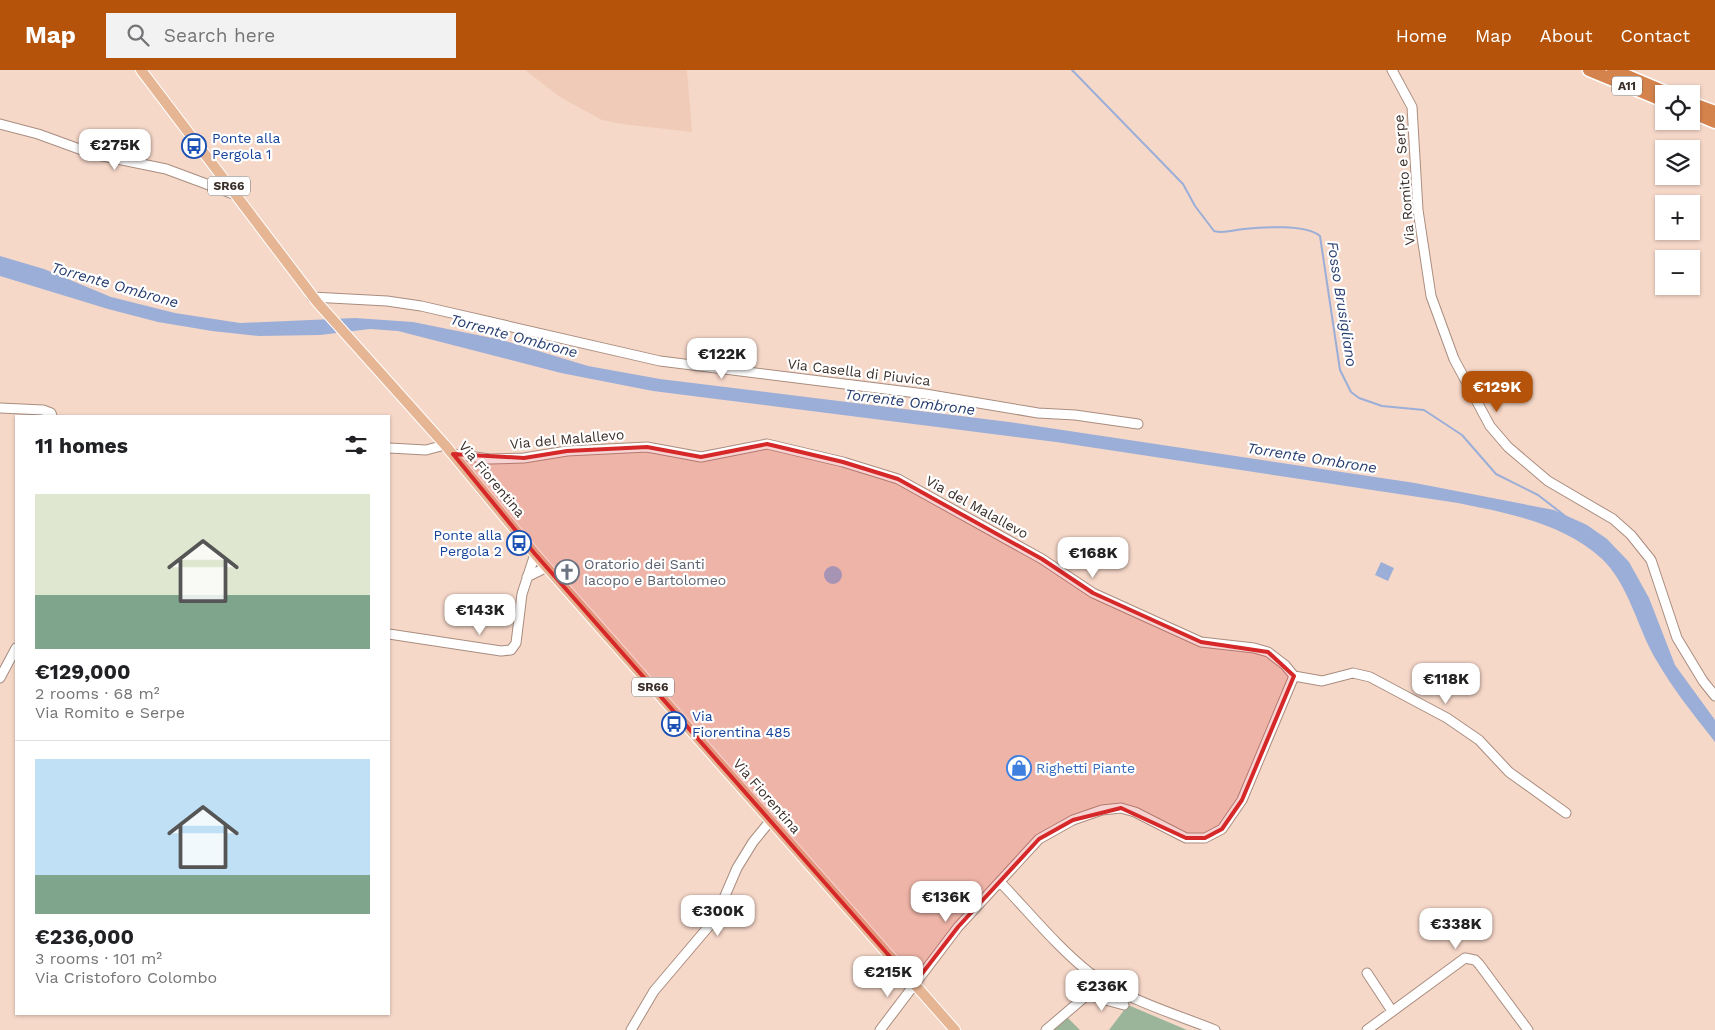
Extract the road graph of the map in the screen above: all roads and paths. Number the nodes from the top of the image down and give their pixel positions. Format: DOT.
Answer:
graph roads {
  1 [pos="141,70"];
  2 [pos="1392,70"];
  3 [pos="1589,70"];
  4 [pos="1614,70"];
  5 [pos="1655,88"];
  6 [pos="1655,97"];
  7 [pos="1700,106"];
  8 [pos="1715,112"];
  9 [pos="1700,116"];
  10 [pos="1715,122"];
  11 [pos="0,124"];
  12 [pos="236,195"];
  13 [pos="314,300"];
  14 [pos="0,408"];
  15 [pos="52,415"];
  16 [pos="1138,424"];
  17 [pos="445,445"];
  18 [pos="390,448"];
  19 [pos="453,454"];
  20 [pos="535,554"];
  21 [pos="548,567"];
  22 [pos="528,577"];
  23 [pos="390,634"];
  24 [pos="15,650"];
  25 [pos="1294,676"];
  26 [pos="0,678"];
  27 [pos="1715,696"];
  28 [pos="1566,813"];
  29 [pos="770,820"];
  30 [pos="1000,882"];
  31 [pos="1366,973"];
  32 [pos="1098,978"];
  33 [pos="914,984"];
  34 [pos="1086,995"];
  35 [pos="1124,1006"];
  36 [pos="1392,1011"];
  37 [pos="631,1030"];
  38 [pos="880,1030"];
  39 [pos="954,1030"];
  40 [pos="1046,1030"];
  41 [pos="1215,1030"];
  42 [pos="1367,1030"];
  43 [pos="1528,1030"];
  1 -- 12 [label="main road, Via Fiorentina / SR66"];
  2 -- 27 [label="street, Via Romito e Serpe"];
  3 -- 6 [label="highway, A11"];
  4 -- 5 [label="highway, A11"];
  7 -- 8 [label="highway"];
  9 -- 10 [label="highway"];
  11 -- 12 [label="street"];
  12 -- 13 [label="main road, Via Fiorentina / SR66"];
  13 -- 16 [label="street, Via Casella di Piuvica"];
  13 -- 17 [label="main road, Via Fiorentina / SR66"];
  14 -- 15 [label="street"];
  17 -- 18 [label="street"];
  17 -- 19 [label="main road, Via Fiorentina / SR66"];
  19 -- 20 [label="main road, Via Fiorentina / SR66"];
  19 -- 25 [label="street, Via del Malallevo"];
  20 -- 21 [label="main road, Via Fiorentina / SR66"];
  20 -- 22 [label="street"];
  21 -- 22 [label="street"];
  21 -- 29 [label="main road, Via Fiorentina / SR66"];
  22 -- 23 [label="street"];
  24 -- 26 [label="street"];
  25 -- 28 [label="street"];
  25 -- 30 [label="street"];
  29 -- 33 [label="main road, Via Fiorentina / SR66"];
  29 -- 37 [label="street"];
  30 -- 32 [label="street"];
  30 -- 33 [label="street"];
  31 -- 36 [label="street"];
  32 -- 34 [label="street"];
  32 -- 41 [label="street"];
  33 -- 38 [label="street"];
  33 -- 39 [label="main road, Via Fiorentina / SR66"];
  34 -- 35 [label="street"];
  34 -- 40 [label="street"];
  36 -- 42 [label="street"];
  36 -- 43 [label="street"];
}
